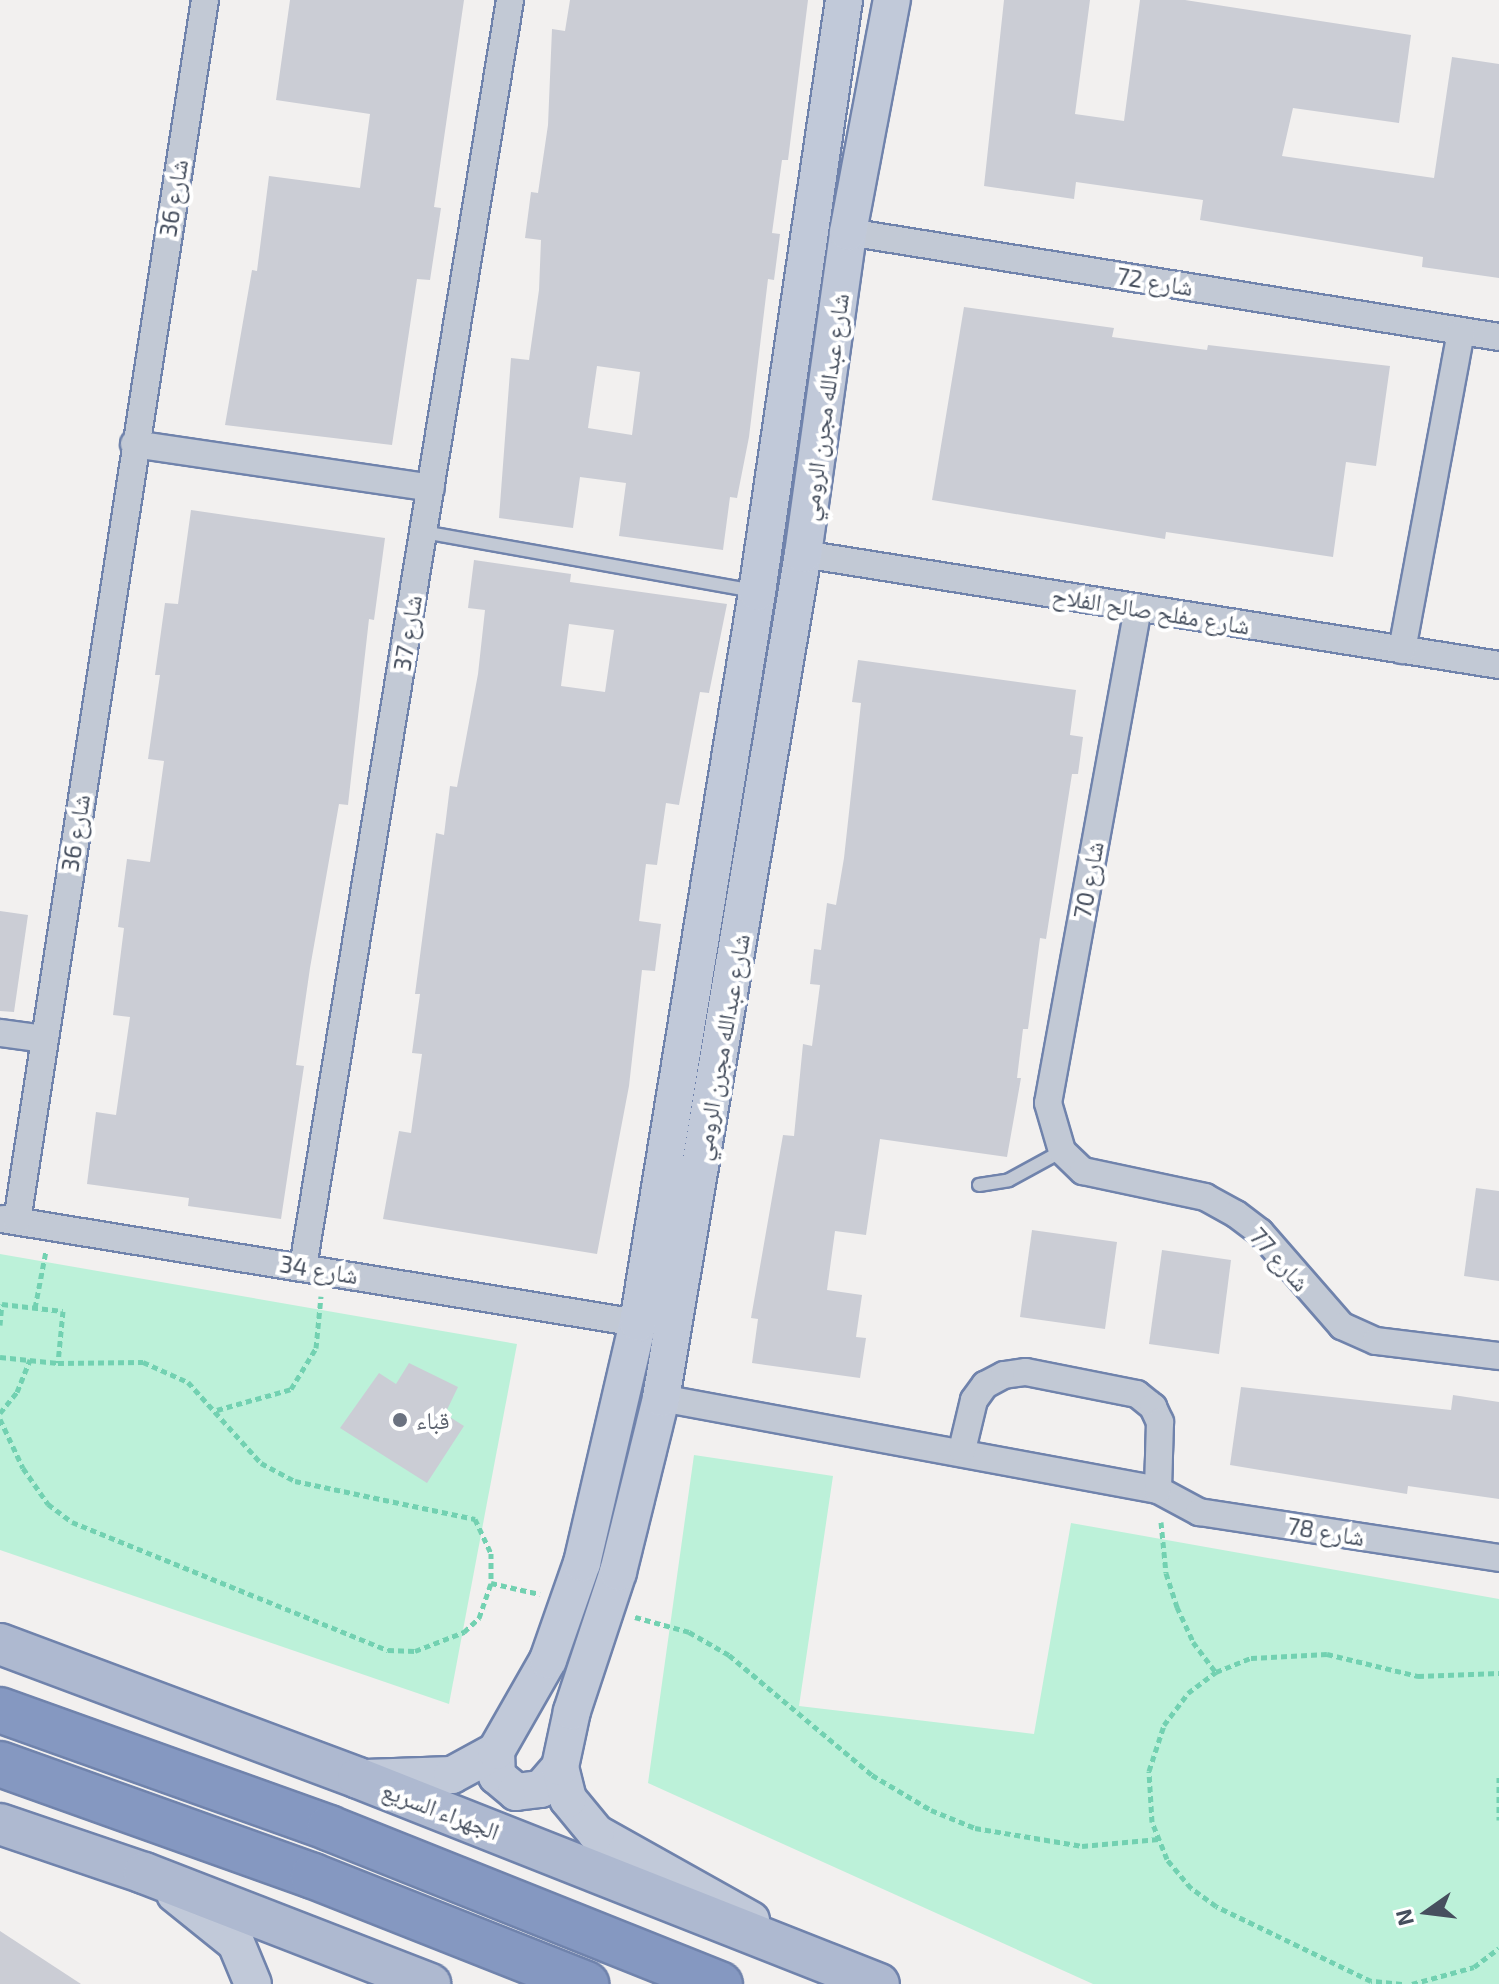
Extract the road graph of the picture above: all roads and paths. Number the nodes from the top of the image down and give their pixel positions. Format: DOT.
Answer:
graph roads {
  1 [pos="205,0"];
  2 [pos="510,0"];
  3 [pos="844,0"];
  4 [pos="892,0"];
  5 [pos="848,232"];
  6 [pos="1461,331"];
  7 [pos="1499,337"];
  8 [pos="134,444"];
  9 [pos="431,488"];
  10 [pos="423,532"];
  11 [pos="803,554"];
  12 [pos="757,592"];
  13 [pos="1138,608"];
  14 [pos="1402,650"];
  15 [pos="1499,665"];
  16 [pos="0,1033"];
  17 [pos="44,1039"];
  18 [pos="1062,1151"];
  19 [pos="979,1185"];
  20 [pos="8,1220"];
  21 [pos="50,1227"];
  22 [pos="313,1268"];
  23 [pos="35,1308"];
  24 [pos="638,1323"];
  25 [pos="0,1325"];
  26 [pos="1499,1356"];
  27 [pos="0,1357"];
  28 [pos="30,1360"];
  29 [pos="58,1363"];
  30 [pos="661,1398"];
  31 [pos="217,1410"];
  32 [pos="0,1416"];
  33 [pos="962,1450"];
  34 [pos="1158,1490"];
  35 [pos="1499,1558"];
  36 [pos="491,1583"];
  37 [pos="571,1601"];
  38 [pos="606,1609"];
  39 [pos="0,1644"];
  40 [pos="1216,1672"];
  41 [pos="1499,1673"];
  42 [pos="0,1710"];
  43 [pos="496,1751"];
  44 [pos="0,1764"];
  45 [pos="560,1767"];
  46 [pos="1499,1777"];
  47 [pos="358,1778"];
  48 [pos="1499,1820"];
  49 [pos="0,1824"];
  50 [pos="1159,1839"];
  51 [pos="144,1873"];
  52 [pos="1499,1948"];
  53 [pos="808,1953"];
  54 [pos="253,1984"];
  55 [pos="430,1984"];
  56 [pos="586,1984"];
  57 [pos="720,1984"];
  58 [pos="879,1984"];
  59 [pos="1402,1984"];
  60 [pos="1412,1984"];
  1 -- 8 [label="street, شارع 36"];
  2 -- 9 [label="street, شارع 37"];
  3 -- 12 [label="main road, شارع عبدالله مجرن الرومي"];
  4 -- 5 [label="main road, شارع عبدالله مجرن الرومي"];
  5 -- 6 [label="street, شارع 72"];
  5 -- 11 [label="main road, شارع عبدالله مجرن الرومي"];
  6 -- 7 [label="street, شارع 72"];
  6 -- 14 [label="street"];
  8 -- 9 [label="street"];
  8 -- 17 [label="street, شارع 36"];
  9 -- 10 [label="street, شارع 37"];
  10 -- 12 [label="lane"];
  10 -- 22 [label="street, شارع 37"];
  11 -- 13 [label="street, شارع مفلح صالح الفلاح"];
  11 -- 30 [label="main road, شارع عبدالله مجرن الرومي"];
  12 -- 24 [label="main road, شارع عبدالله مجرن الرومي"];
  13 -- 14 [label="street, شارع مفلح صالح الفلاح"];
  13 -- 18 [label="street, شارع 70"];
  14 -- 15 [label="street, شارع مفلح صالح الفلاح"];
  16 -- 17 [label="street"];
  17 -- 20 [label="street, شارع 36"];
  18 -- 19 [label="lane"];
  18 -- 26 [label="street, شارع 77"];
  20 -- 21 [label="street, شارع 34"];
  21 -- 22 [label="street, شارع 34"];
  21 -- 23 [label="path"];
  22 -- 24 [label="street, شارع 34"];
  22 -- 31 [label="path"];
  23 -- 25 [label="path"];
  23 -- 29 [label="path"];
  24 -- 37 [label="main road, شارع عبدالله مجرن الرومي"];
  27 -- 28 [label="path"];
  28 -- 29 [label="path"];
  28 -- 32 [label="path"];
  29 -- 31 [label="path"];
  30 -- 33 [label="street, شارع 78"];
  30 -- 38 [label="main road, شارع عبدالله مجرن الرومي"];
  31 -- 36 [label="path"];
  32 -- 36 [label="path"];
  33 -- 34 [label="street, شارع 78"];
  33 -- 34 [label="street"];
  34 -- 35 [label="street, شارع 78"];
  34 -- 40 [label="path"];
  36 -- 37 [label="path"];
  37 -- 43 [label="main road, شارع عبدالله مجرن الرومي"];
  38 -- 45 [label="main road, شارع عبدالله مجرن الرومي"];
  38 -- 50 [label="path"];
  39 -- 47 [label="main road, الجهراء السريع"];
  40 -- 41 [label="path"];
  40 -- 50 [label="path"];
  42 -- 57 [label="highway"];
  43 -- 45 [label="main road"];
  43 -- 47 [label="main road"];
  44 -- 56 [label="highway"];
  45 -- 53 [label="main road, شارع عبدالله مجرن الرومي"];
  46 -- 48 [label="path"];
  47 -- 53 [label="main road, الجهراء السريع"];
  49 -- 51 [label="main road"];
  50 -- 59 [label="path"];
  51 -- 54 [label="main road"];
  51 -- 55 [label="main road"];
  52 -- 60 [label="path"];
  53 -- 58 [label="main road, الجهراء السريع"];
}
